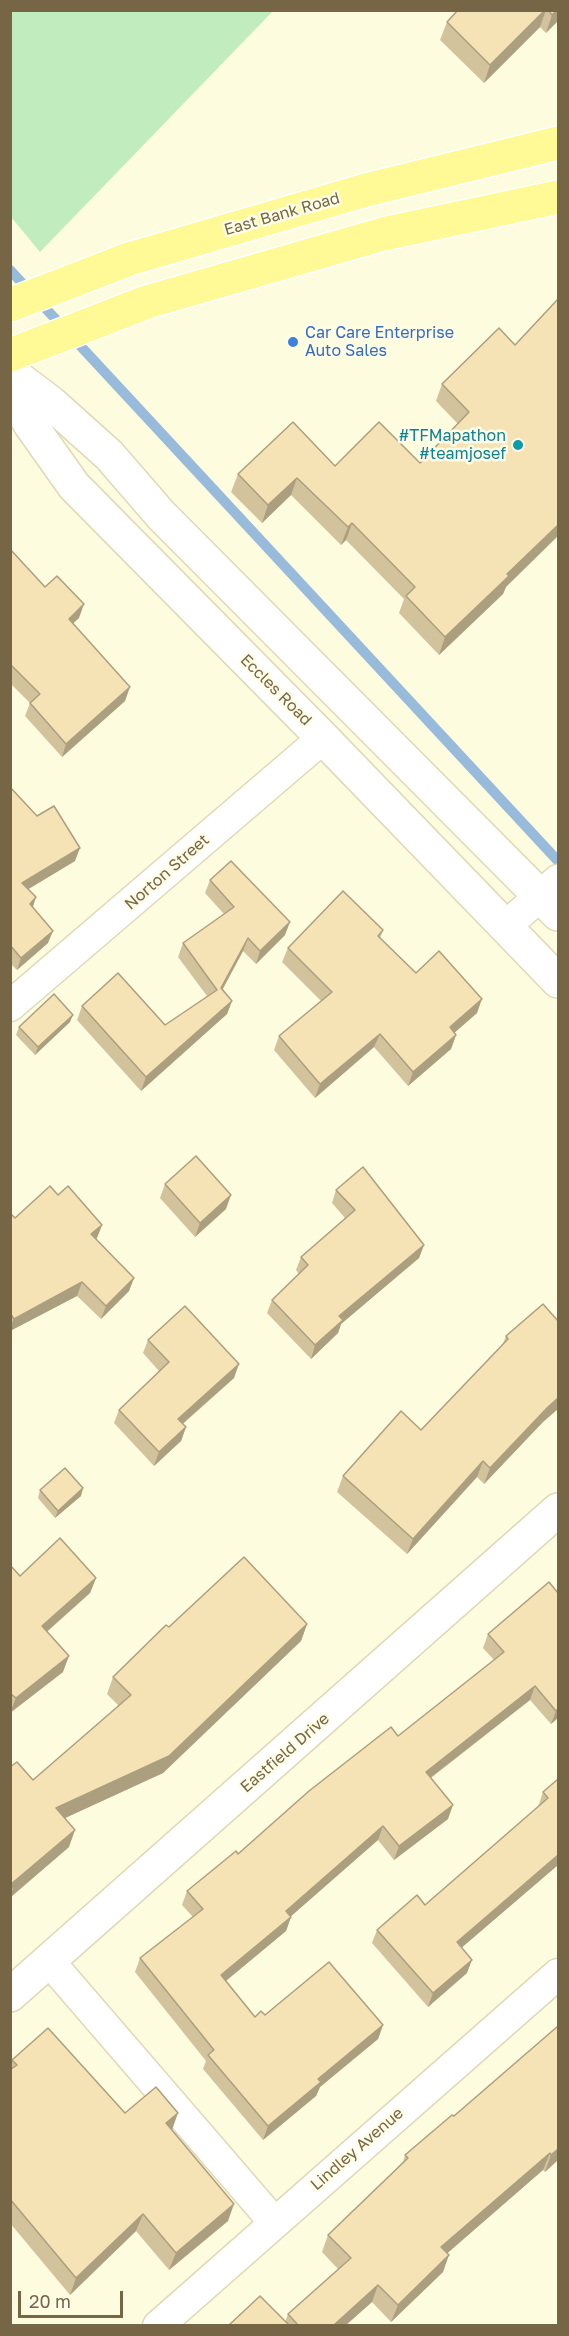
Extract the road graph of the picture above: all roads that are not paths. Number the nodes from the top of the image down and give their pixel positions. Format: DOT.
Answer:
graph roads {
  1 [pos="558,143"];
  2 [pos="558,197"];
  3 [pos="10,305"];
  4 [pos="17,358"];
  5 [pos="10,387"];
  6 [pos="323,738"];
  7 [pos="554,893"];
  8 [pos="506,926"];
  9 [pos="558,981"];
  10 [pos="10,1006"];
  11 [pos="558,1510"];
  12 [pos="49,1961"];
  13 [pos="558,1974"];
  14 [pos="10,1995"];
  15 [pos="273,2222"];
  16 [pos="158,2325"];
  1 -- 3 [label="main road, East Bank Road"];
  2 -- 4 [label="main road"];
  4 -- 7 [label="street"];
  5 -- 6 [label="street, Eccles Road"];
  6 -- 8 [label="street, Eccles Road"];
  6 -- 10 [label="street, Norton Street"];
  7 -- 8 [label="street"];
  8 -- 9 [label="street, Eccles Road"];
  11 -- 12 [label="street, Eastfield Drive"];
  12 -- 14 [label="street, Eastfield Drive"];
  12 -- 15 [label="street"];
  13 -- 15 [label="street, Lindley Avenue"];
  15 -- 16 [label="street, Lindley Avenue"];
}
